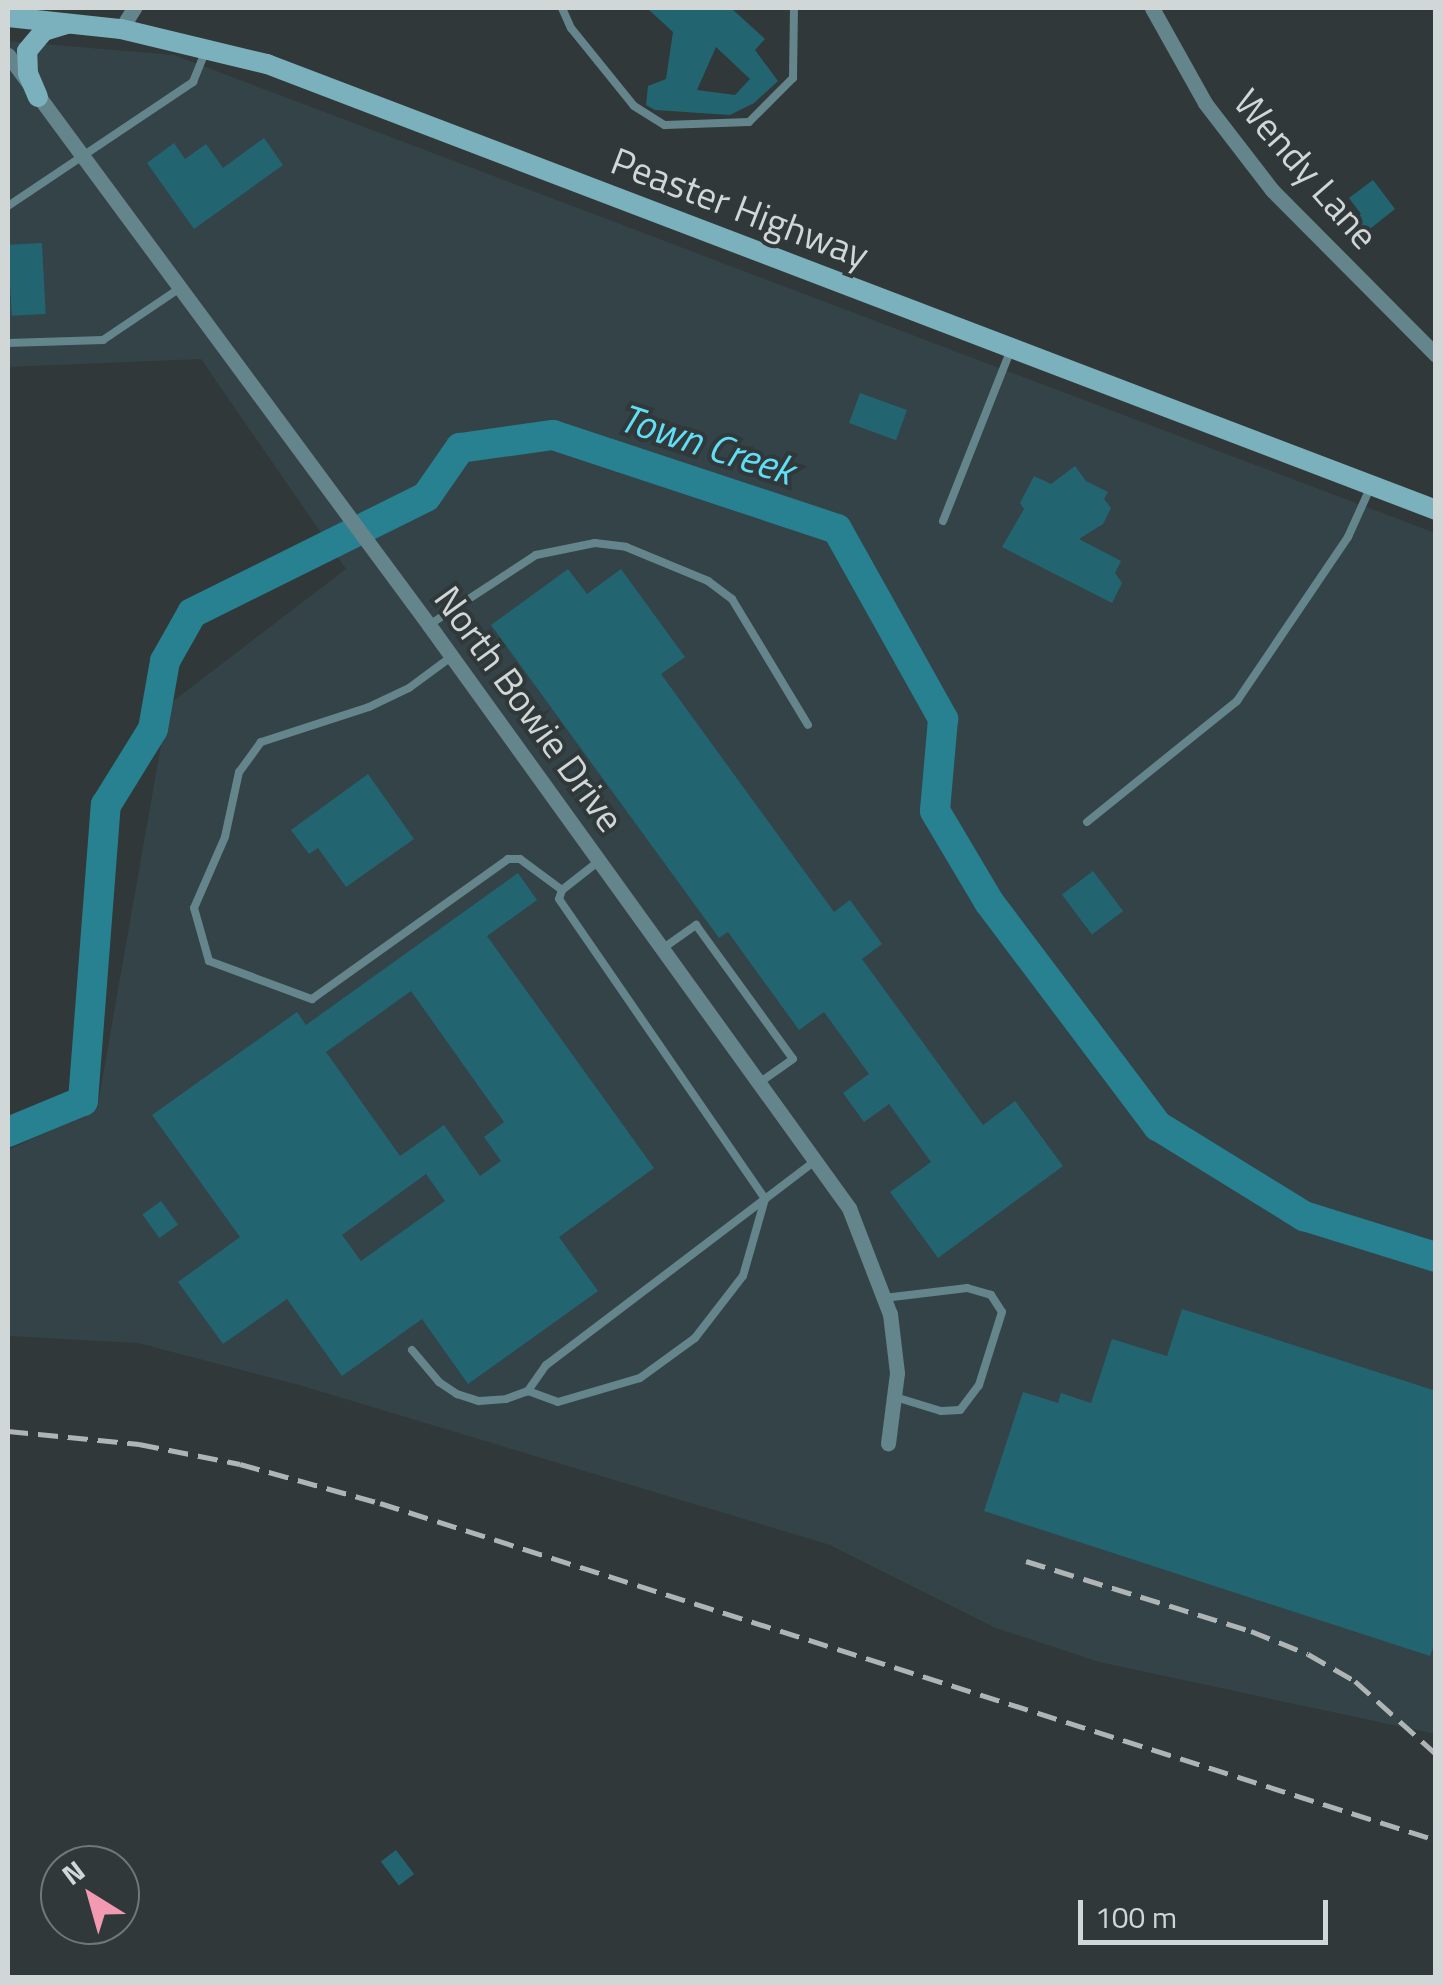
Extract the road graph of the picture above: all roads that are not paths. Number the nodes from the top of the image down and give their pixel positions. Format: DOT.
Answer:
graph roads {
  1 [pos="134,8"];
  2 [pos="562,8"];
  3 [pos="794,8"];
  4 [pos="1152,8"];
  5 [pos="8,17"];
  6 [pos="71,22"];
  7 [pos="121,29"];
  8 [pos="206,50"];
  9 [pos="8,56"];
  10 [pos="38,97"];
  11 [pos="82,156"];
  12 [pos="8,206"];
  13 [pos="180,288"];
  14 [pos="8,343"];
  15 [pos="1011,349"];
  16 [pos="1436,355"];
  17 [pos="1372,486"];
  18 [pos="1436,510"];
  19 [pos="943,521"];
  20 [pos="429,625"];
  21 [pos="452,656"];
  22 [pos="808,725"];
  23 [pos="1087,822"];
  24 [pos="600,861"];
  25 [pos="562,890"];
  26 [pos="662,948"];
  27 [pos="759,1083"];
  28 [pos="815,1162"];
  29 [pos="765,1198"];
  30 [pos="884,1298"];
  31 [pos="412,1350"];
  32 [pos="528,1391"];
  33 [pos="896,1397"];
  34 [pos="888,1444"];
  1 -- 7 [label="street"];
  2 -- 3 [label="lane"];
  4 -- 16 [label="street, Wendy Lane"];
  5 -- 6 [label="main road, Peaster Highway"];
  6 -- 7 [label="main road, Peaster Highway"];
  6 -- 10 [label="main road"];
  7 -- 8 [label="main road, Peaster Highway"];
  8 -- 11 [label="lane"];
  8 -- 15 [label="main road, Peaster Highway"];
  9 -- 10 [label="street, North Bowie Drive"];
  10 -- 11 [label="street, North Bowie Drive"];
  11 -- 12 [label="lane"];
  11 -- 13 [label="street, North Bowie Drive"];
  13 -- 14 [label="lane"];
  13 -- 20 [label="street, North Bowie Drive"];
  15 -- 17 [label="main road, Peaster Highway"];
  15 -- 19 [label="lane"];
  17 -- 18 [label="main road, Peaster Highway"];
  17 -- 23 [label="lane"];
  20 -- 21 [label="street, North Bowie Drive"];
  20 -- 22 [label="lane"];
  21 -- 24 [label="street, North Bowie Drive"];
  21 -- 25 [label="lane"];
  24 -- 25 [label="lane"];
  24 -- 26 [label="street, North Bowie Drive"];
  25 -- 29 [label="lane"];
  26 -- 27 [label="street, North Bowie Drive"];
  26 -- 27 [label="lane"];
  27 -- 28 [label="street, North Bowie Drive"];
  28 -- 29 [label="lane"];
  28 -- 30 [label="street, North Bowie Drive"];
  29 -- 32 [label="lane"];
  29 -- 32 [label="lane"];
  30 -- 33 [label="street, North Bowie Drive"];
  30 -- 33 [label="lane"];
  31 -- 32 [label="lane"];
  33 -- 34 [label="street, North Bowie Drive"];
}
